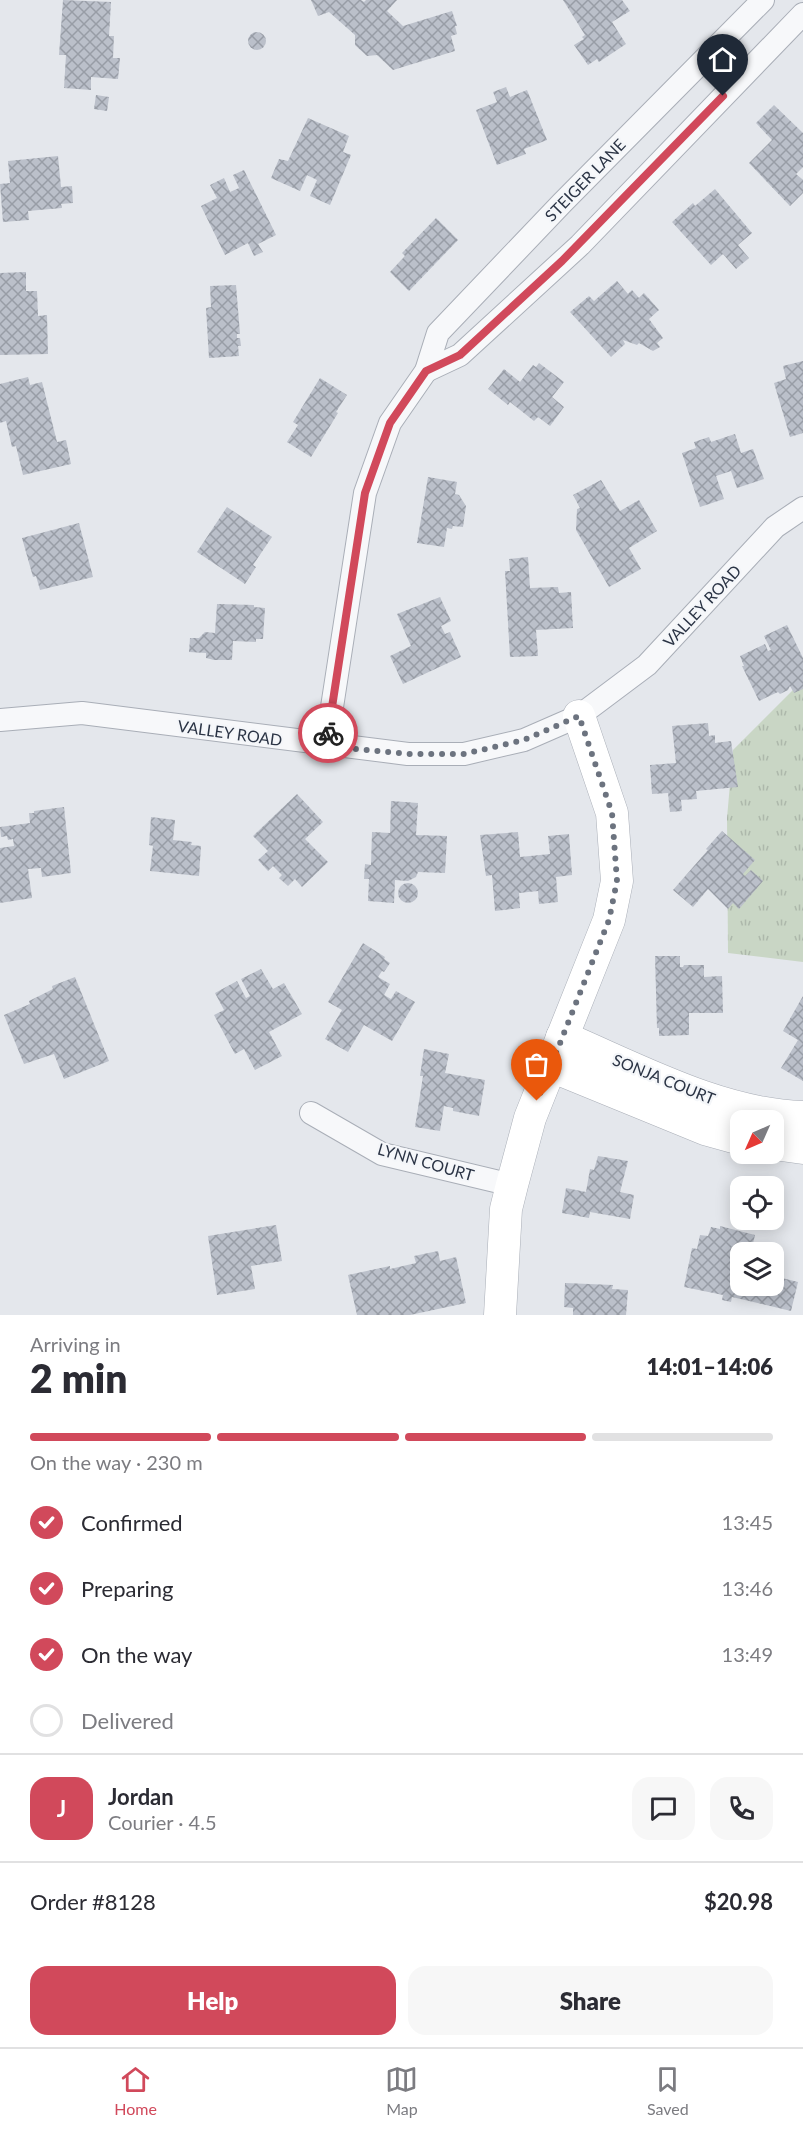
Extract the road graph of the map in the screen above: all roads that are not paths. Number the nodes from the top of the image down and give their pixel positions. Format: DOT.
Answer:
graph roads {
  1 [pos="763,0"];
  2 [pos="803,14"];
  3 [pos="426,371"];
  4 [pos="803,508"];
  5 [pos="579,716"];
  6 [pos="0,720"];
  7 [pos="326,746"];
  8 [pos="562,1037"];
  9 [pos="551,1066"];
  10 [pos="311,1113"];
  11 [pos="803,1117"];
  12 [pos="730,1136"];
  13 [pos="784,1145"];
  14 [pos="803,1148"];
  15 [pos="512,1185"];
  16 [pos="500,1315"];
  1 -- 3 [label="street, STEIGER LANE"];
  2 -- 3 [label="street"];
  3 -- 7 [label="street, STEIGER LANE"];
  4 -- 5 [label="street, VALLEY ROAD"];
  5 -- 7 [label="street, VALLEY ROAD"];
  5 -- 8 [label="street"];
  6 -- 7 [label="street, VALLEY ROAD"];
  8 -- 9 [label="street"];
  8 -- 11 [label="street, SONJA COURT"];
  9 -- 12 [label="street, SONJA COURT"];
  9 -- 15 [label="street"];
  10 -- 15 [label="street, LYNN COURT"];
  13 -- 14 [label="street"];
  15 -- 16 [label="street"];
}
